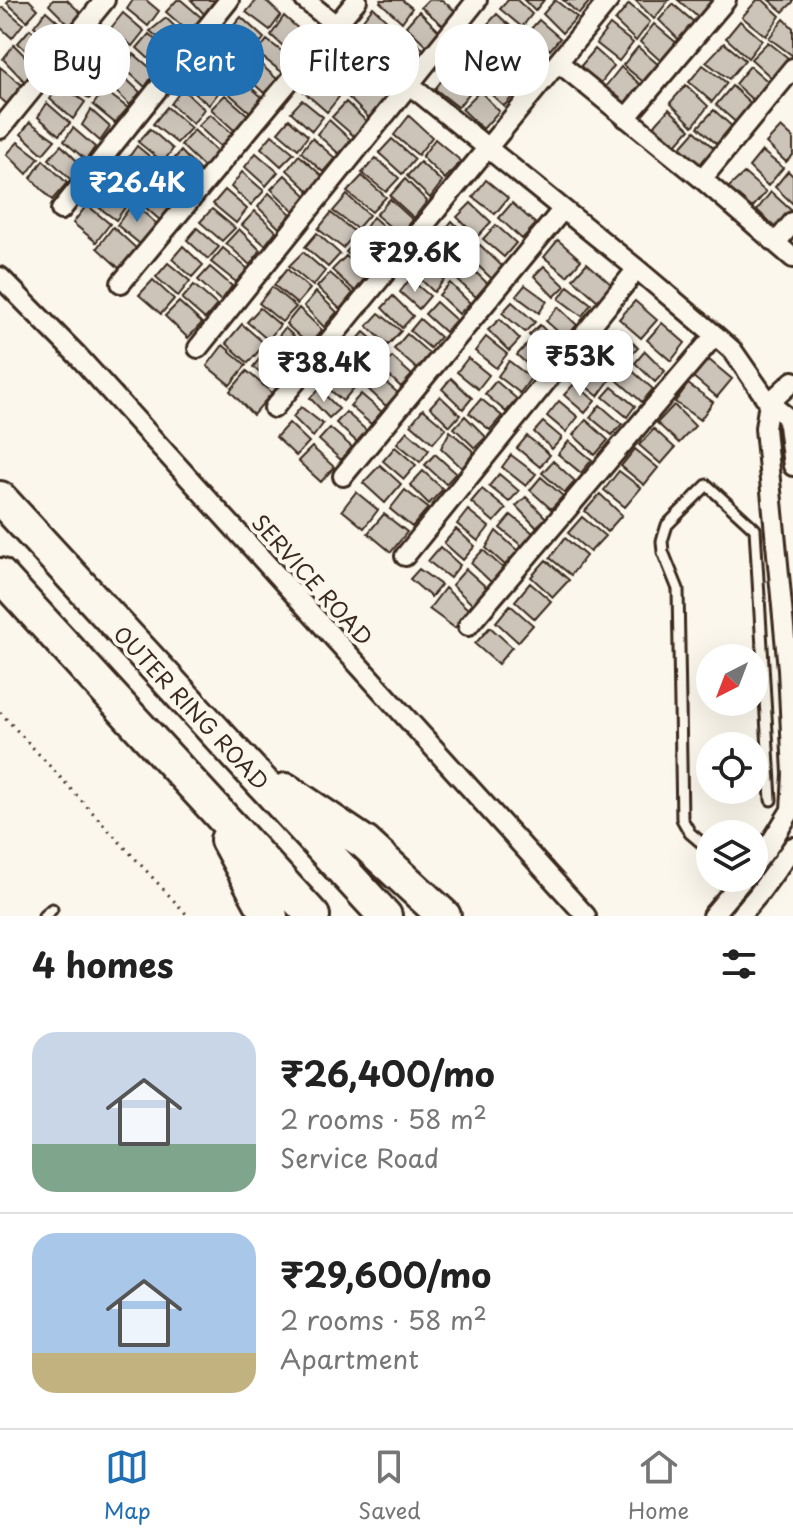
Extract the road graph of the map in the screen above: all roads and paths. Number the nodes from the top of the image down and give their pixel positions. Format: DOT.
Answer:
graph roads {
  1 [pos="105,0"];
  2 [pos="229,0"];
  3 [pos="305,0"];
  4 [pos="357,0"];
  5 [pos="477,0"];
  6 [pos="609,0"];
  7 [pos="726,0"];
  8 [pos="336,24"];
  9 [pos="338,24"];
  10 [pos="558,62"];
  11 [pos="793,68"];
  12 [pos="419,71"];
  13 [pos="280,93"];
  14 [pos="419,93"];
  15 [pos="398,96"];
  16 [pos="626,118"];
  17 [pos="0,129"];
  18 [pos="488,148"];
  19 [pos="702,179"];
  20 [pos="563,209"];
  21 [pos="61,210"];
  22 [pos="793,222"];
  23 [pos="776,243"];
  24 [pos="793,258"];
  25 [pos="637,269"];
  26 [pos="0,277"];
  27 [pos="121,283"];
  28 [pos="715,335"];
  29 [pos="198,348"];
  30 [pos="793,381"];
  31 [pos="769,403"];
  32 [pos="274,408"];
  33 [pos="793,466"];
  34 [pos="343,476"];
  35 [pos="0,498"];
  36 [pos="784,546"];
  37 [pos="405,556"];
  38 [pos="0,575"];
  39 [pos="468,626"];
  40 [pos="762,644"];
  41 [pos="787,665"];
  42 [pos="768,666"];
  43 [pos="0,712"];
  44 [pos="766,716"];
  45 [pos="240,759"];
  46 [pos="204,798"];
  47 [pos="771,800"];
  48 [pos="792,810"];
  49 [pos="696,838"];
  50 [pos="768,847"];
  51 [pos="793,847"];
  52 [pos="731,892"];
  53 [pos="52,909"];
  54 [pos="44,916"];
  55 [pos="188,916"];
  56 [pos="271,916"];
  57 [pos="313,916"];
  58 [pos="385,916"];
  59 [pos="444,916"];
  60 [pos="586,916"];
  61 [pos="712,916"];
  62 [pos="740,916"];
  1 -- 17 [label="street"];
  2 -- 21 [label="street"];
  3 -- 8 [label="street"];
  4 -- 9 [label="street"];
  5 -- 12 [label="street"];
  6 -- 10 [label="street"];
  7 -- 16 [label="street"];
  10 -- 16 [label="street"];
  10 -- 18 [label="street"];
  11 -- 19 [label="street"];
  13 -- 27 [label="street"];
  14 -- 18 [label="street"];
  15 -- 29 [label="street"];
  16 -- 19 [label="street"];
  18 -- 20 [label="street"];
  18 -- 32 [label="street"];
  19 -- 23 [label="street"];
  20 -- 25 [label="street"];
  20 -- 34 [label="street"];
  22 -- 23 [label="street"];
  23 -- 24 [label="street"];
  25 -- 28 [label="street"];
  25 -- 37 [label="street"];
  26 -- 60 [label="street, SERVICE ROAD"];
  28 -- 31 [label="street"];
  28 -- 39 [label="street"];
  30 -- 31 [label="street"];
  31 -- 33 [label="street"];
  31 -- 36 [label="street"];
  35 -- 45 [label="highway, OUTER RING ROAD"];
  36 -- 41 [label="street"];
  38 -- 46 [label="highway"];
  40 -- 49 [label="lane"];
  41 -- 42 [label="lane"];
  41 -- 48 [label="street"];
  43 -- 55 [label="path"];
  44 -- 47 [label="lane"];
  45 -- 58 [label="highway, OUTER RING ROAD"];
  45 -- 59 [label="highway"];
  46 -- 56 [label="highway"];
  46 -- 57 [label="highway"];
  48 -- 50 [label="street"];
  51 -- 62 [label="street"];
  52 -- 61 [label="street"];
  53 -- 54 [label="lane"];
}
